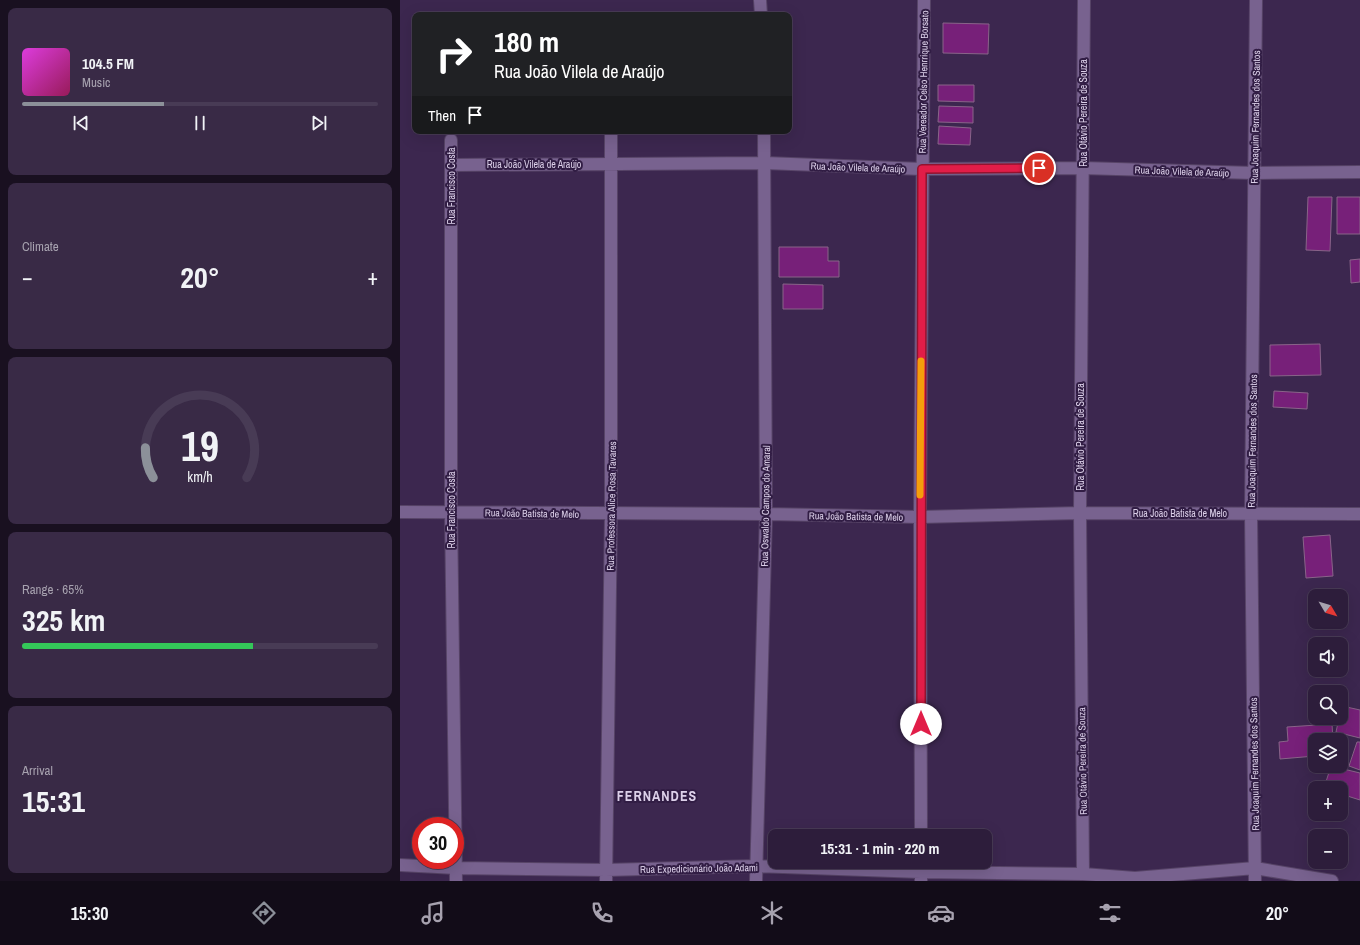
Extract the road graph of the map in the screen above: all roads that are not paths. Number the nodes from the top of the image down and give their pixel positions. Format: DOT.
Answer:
graph roads {
  1 [pos="760,0"];
  2 [pos="924,0"];
  3 [pos="1084,0"];
  4 [pos="1256,0"];
  5 [pos="761,12"];
  6 [pos="611,134"];
  7 [pos="764,134"];
  8 [pos="451,140"];
  9 [pos="765,163"];
  10 [pos="451,164"];
  11 [pos="612,164"];
  12 [pos="1082,168"];
  13 [pos="922,169"];
  14 [pos="1360,172"];
  15 [pos="1254,173"];
  16 [pos="400,512"];
  17 [pos="451,512"];
  18 [pos="1080,513"];
  19 [pos="1251,513"];
  20 [pos="611,514"];
  21 [pos="766,514"];
  22 [pos="1360,514"];
  23 [pos="920,517"];
  24 [pos="455,817"];
  25 [pos="921,829"];
  26 [pos="400,865"];
  27 [pos="412,866"];
  28 [pos="756,866"];
  29 [pos="464,868"];
  30 [pos="1255,868"];
  31 [pos="456,869"];
  32 [pos="921,872"];
  33 [pos="1083,874"];
  34 [pos="606,875"];
  35 [pos="456,881"];
  36 [pos="756,881"];
  37 [pos="1254,881"];
  38 [pos="1332,881"];
  1 -- 5 [label="street"];
  2 -- 13 [label="street, Rua Vereador Celso Henrrique Borsato"];
  3 -- 12 [label="street, Rua Otávio Pereira de Souza"];
  4 -- 15 [label="street, Rua Joaquim Fernandes dos Santos"];
  6 -- 11 [label="street, Rua Professora Alice Rosa Tavares"];
  7 -- 9 [label="street, Rua Oswaldo Campos do Amaral"];
  8 -- 10 [label="street, Rua Francisco Costa"];
  9 -- 11 [label="street, Rua João Vilela de Araújo"];
  9 -- 13 [label="street, Rua João Vilela de Araújo"];
  9 -- 21 [label="street, Rua Oswaldo Campos do Amaral"];
  10 -- 11 [label="street, Rua João Vilela de Araújo"];
  10 -- 17 [label="street, Rua Francisco Costa"];
  11 -- 20 [label="street, Rua Professora Alice Rosa Tavares"];
  12 -- 13 [label="street, Rua João Vilela de Araújo"];
  12 -- 15 [label="street, Rua João Vilela de Araújo"];
  12 -- 18 [label="street, Rua Otávio Pereira de Souza"];
  13 -- 23 [label="street, Rua Vereador Celso Henrrique Borsato"];
  14 -- 15 [label="street, Rua João Vilela de Araújo"];
  15 -- 19 [label="street, Rua Joaquim Fernandes dos Santos"];
  16 -- 17 [label="street, Rua João Batista de Melo"];
  17 -- 20 [label="street, Rua João Batista de Melo"];
  17 -- 24 [label="street, Rua Francisco Costa"];
  18 -- 19 [label="street, Rua João Batista de Melo"];
  18 -- 23 [label="street, Rua João Batista de Melo"];
  18 -- 33 [label="street, Rua Otávio Pereira de Souza"];
  19 -- 22 [label="street, Rua João Batista de Melo"];
  19 -- 30 [label="street, Rua Joaquim Fernandes dos Santos"];
  20 -- 21 [label="street, Rua João Batista de Melo"];
  20 -- 34 [label="street, Rua Professora Alice Rosa Tavares"];
  21 -- 23 [label="street, Rua João Batista de Melo"];
  21 -- 28 [label="street, Rua Oswaldo Campos do Amaral"];
  23 -- 25 [label="street, Rua Vereador Celso Henrrique Borsato"];
  26 -- 27 [label="street, Rua Expedicionário João Adami"];
  28 -- 32 [label="street, Rua Expedicionário João Adami"];
  28 -- 34 [label="street, Rua Expedicionário João Adami"];
  28 -- 36 [label="street, Rua Oswaldo Campos do Amaral"];
  29 -- 34 [label="street, Rua Expedicionário João Adami"];
  30 -- 33 [label="street, Rua Expedicionário João Adami"];
  30 -- 37 [label="street, Rua Joaquim Fernandes dos Santos"];
  30 -- 38 [label="street, Rua Expedicionário João Adami"];
  31 -- 35 [label="street, Rua Francisco Costa"];
  32 -- 33 [label="street, Rua Expedicionário João Adami"];
}
